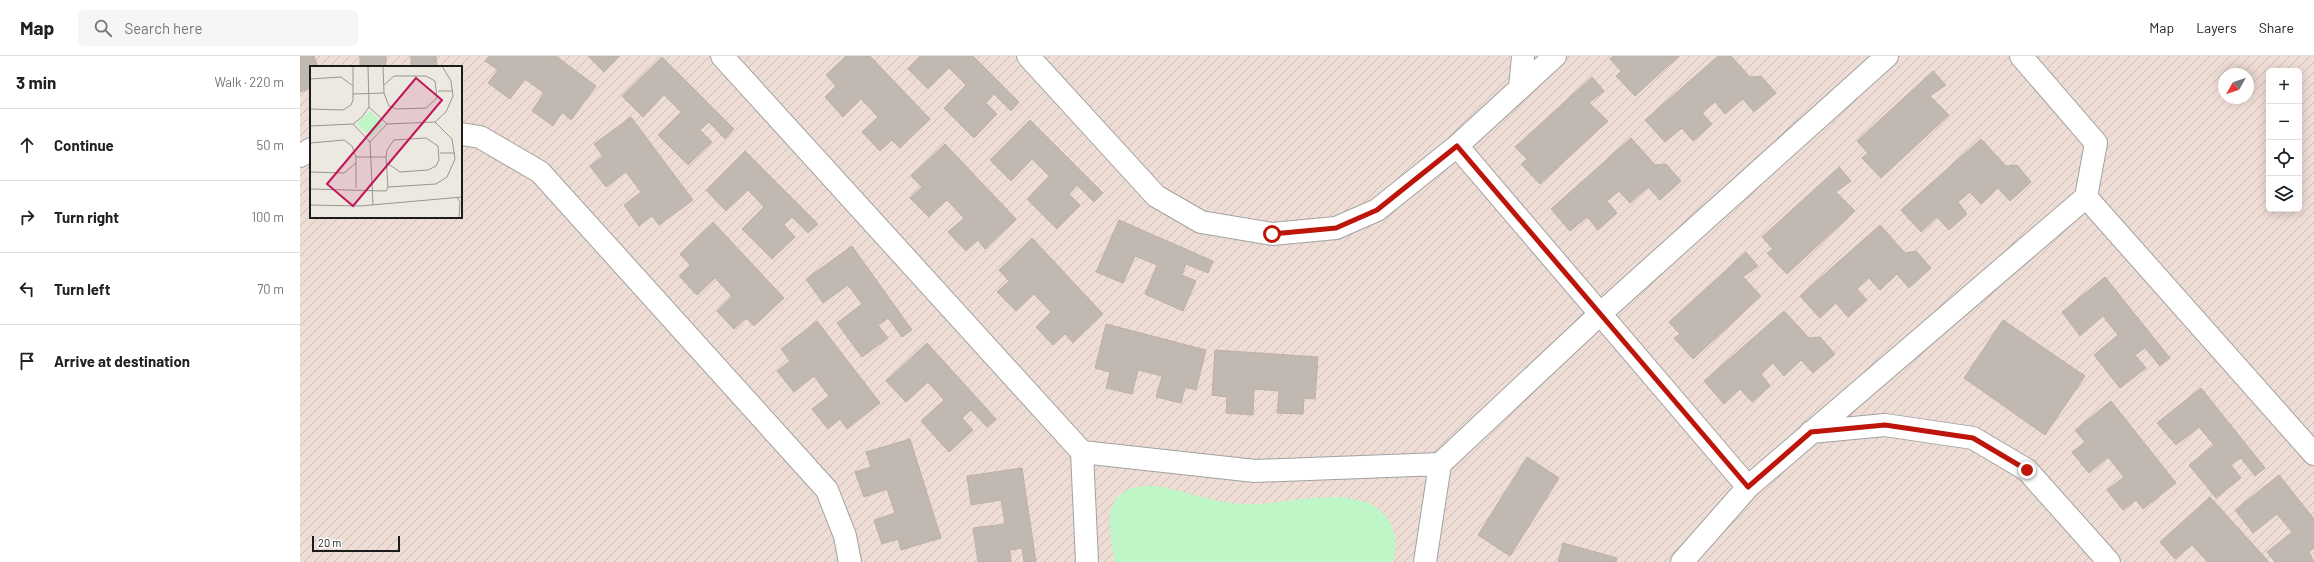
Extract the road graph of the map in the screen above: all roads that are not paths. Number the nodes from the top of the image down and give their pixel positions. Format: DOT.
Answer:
graph roads {
  1 [pos="722,56"];
  2 [pos="1028,56"];
  3 [pos="1523,56"];
  4 [pos="1555,56"];
  5 [pos="1887,56"];
  6 [pos="2021,56"];
  7 [pos="1520,88"];
  8 [pos="462,134"];
  9 [pos="1457,146"];
  10 [pos="310,150"];
  11 [pos="300,156"];
  12 [pos="2086,197"];
  13 [pos="1600,314"];
  14 [pos="1811,432"];
  15 [pos="1082,452"];
  16 [pos="2314,454"];
  17 [pos="1440,464"];
  18 [pos="1748,487"];
  19 [pos="850,562"];
  20 [pos="1087,562"];
  21 [pos="1425,562"];
  22 [pos="1682,562"];
  23 [pos="2109,562"];
  1 -- 15 [label="street"];
  2 -- 9 [label="street"];
  3 -- 7 [label="street"];
  4 -- 7 [label="street"];
  5 -- 13 [label="street"];
  6 -- 12 [label="street"];
  7 -- 9 [label="street"];
  8 -- 19 [label="street"];
  9 -- 13 [label="street"];
  10 -- 11 [label="street"];
  12 -- 14 [label="street"];
  12 -- 16 [label="street"];
  13 -- 17 [label="street"];
  13 -- 18 [label="street"];
  14 -- 18 [label="street"];
  14 -- 23 [label="street"];
  15 -- 17 [label="street"];
  15 -- 20 [label="street"];
  17 -- 21 [label="street"];
  18 -- 22 [label="street"];
}
